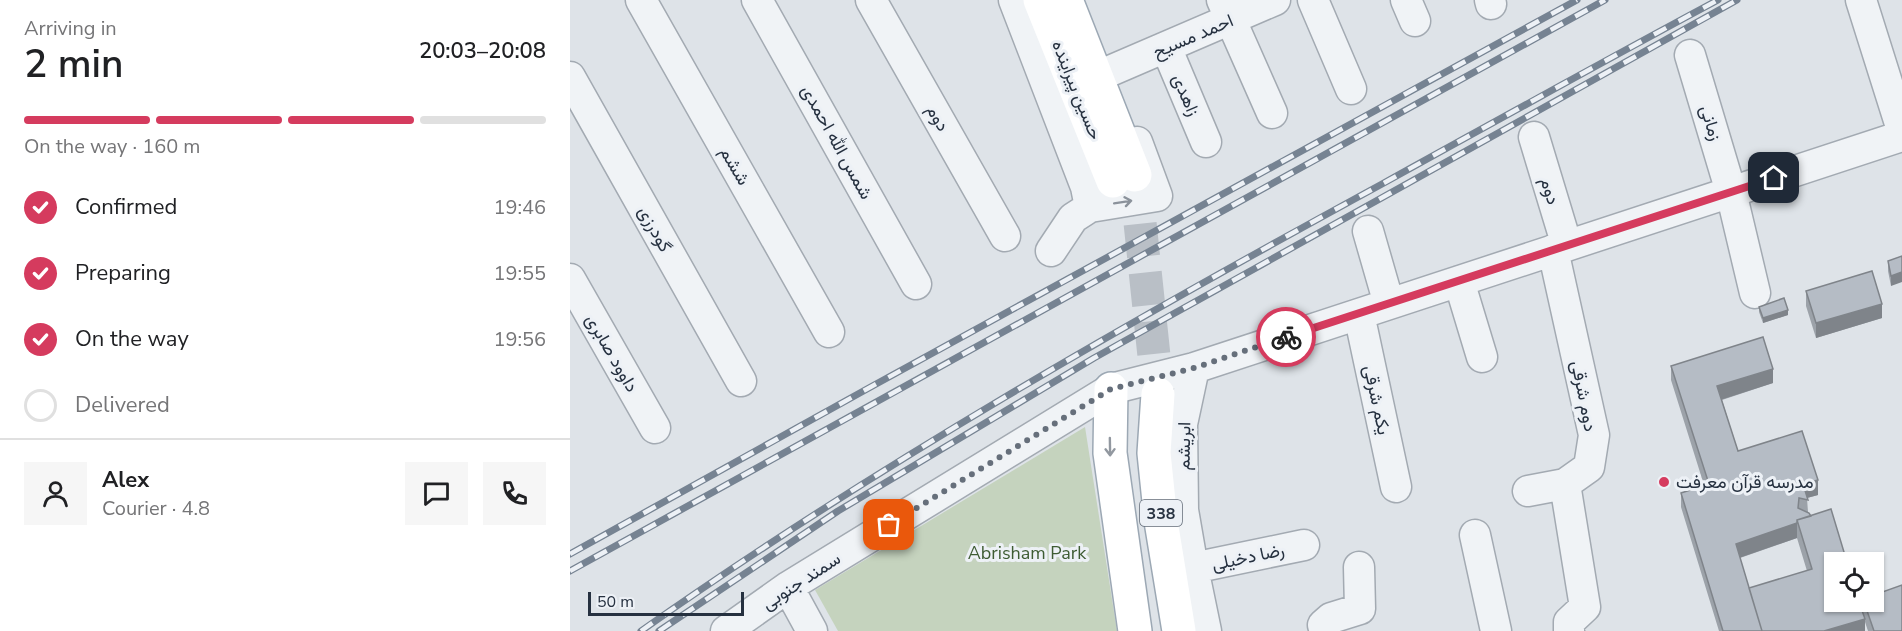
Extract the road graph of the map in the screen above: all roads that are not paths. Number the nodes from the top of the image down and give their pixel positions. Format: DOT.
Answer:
graph roads {
  1 [pos="641,0"];
  2 [pos="757,0"];
  3 [pos="871,0"];
  4 [pos="1014,0"];
  5 [pos="1040,0"];
  6 [pos="1066,0"];
  7 [pos="1081,0"];
  8 [pos="1275,0"];
  9 [pos="1313,0"];
  10 [pos="1861,0"];
  11 [pos="1226,10"];
  12 [pos="1166,47"];
  13 [pos="1690,55"];
  14 [pos="1110,71"];
  15 [pos="570,76"];
  16 [pos="1351,89"];
  17 [pos="1272,113"];
  18 [pos="1902,130"];
  19 [pos="1902,136"];
  20 [pos="1533,137"];
  21 [pos="1206,142"];
  22 [pos="1135,184"];
  23 [pos="1731,192"];
  24 [pos="1090,207"];
  25 [pos="1368,231"];
  26 [pos="1005,236"];
  27 [pos="1560,248"];
  28 [pos="1051,251"];
  29 [pos="570,279"];
  30 [pos="1460,281"];
  31 [pos="916,285"];
  32 [pos="1755,293"];
  33 [pos="1389,304"];
  34 [pos="1359,314"];
  35 [pos="829,333"];
  36 [pos="1482,357"];
  37 [pos="1194,368"];
  38 [pos="741,381"];
  39 [pos="1136,392"];
  40 [pos="655,428"];
  41 [pos="1565,484"];
  42 [pos="1396,486"];
  43 [pos="1528,491"];
  44 [pos="1475,535"];
  45 [pos="1304,545"];
  46 [pos="1359,567"];
  47 [pos="1193,568"];
  48 [pos="788,587"];
  49 [pos="726,631"];
  50 [pos="812,631"];
  51 [pos="1135,631"];
  52 [pos="1159,631"];
  53 [pos="1179,631"];
  54 [pos="1206,631"];
  55 [pos="1325,631"];
  56 [pos="1496,631"];
  57 [pos="1569,631"];
  1 -- 35 [label="street, ششم"];
  2 -- 31 [label="street, شمس الله احمدی"];
  3 -- 26 [label="street, دوم"];
  4 -- 24 [label="street"];
  5 -- 22 [label="main road, حسین پیراینده"];
  6 -- 22 [label="main road, حسین پیراینده"];
  7 -- 14 [label="street"];
  8 -- 11 [label="street, احمد مسیح"];
  9 -- 16 [label="street"];
  10 -- 18 [label="street"];
  11 -- 12 [label="street, احمد مسیح"];
  11 -- 17 [label="street"];
  12 -- 14 [label="street, احمد مسیح"];
  12 -- 21 [label="street, زاهدی"];
  13 -- 23 [label="street, زمانی"];
  14 -- 22 [label="street"];
  15 -- 38 [label="street, گودرزی"];
  19 -- 23 [label="street, سمند جنوبی"];
  20 -- 27 [label="street, دوم"];
  24 -- 22 [label="street, one-way"];
  23 -- 27 [label="street, سمند جنوبی"];
  23 -- 32 [label="street, زمانی"];
  24 -- 28 [label="street"];
  25 -- 33 [label="street"];
  27 -- 30 [label="street, سمند جنوبی"];
  27 -- 41 [label="street, دوم شرقی"];
  29 -- 40 [label="street, داوود صابری"];
  30 -- 33 [label="street, سمند جنوبی"];
  30 -- 36 [label="street"];
  33 -- 34 [label="street, سمند جنوبی"];
  34 -- 37 [label="street, سمند جنوبی"];
  34 -- 42 [label="street, یکم شرقی"];
  37 -- 39 [label="street, سمند جنوبی"];
  37 -- 47 [label="street, ابریشم"];
  39 -- 48 [label="street, سمند جنوبی"];
  39 -- 51 [label="main road, one-way"];
  39 -- 52 [label="main road, 338"];
  39 -- 53 [label="main road, 338"];
  41 -- 43 [label="street"];
  41 -- 57 [label="street"];
  44 -- 56 [label="street"];
  45 -- 47 [label="street, رضا دخیلی"];
  46 -- 55 [label="street"];
  47 -- 54 [label="street, ابریشم"];
  48 -- 49 [label="street, سمند جنوبی"];
  48 -- 50 [label="street"];
}
